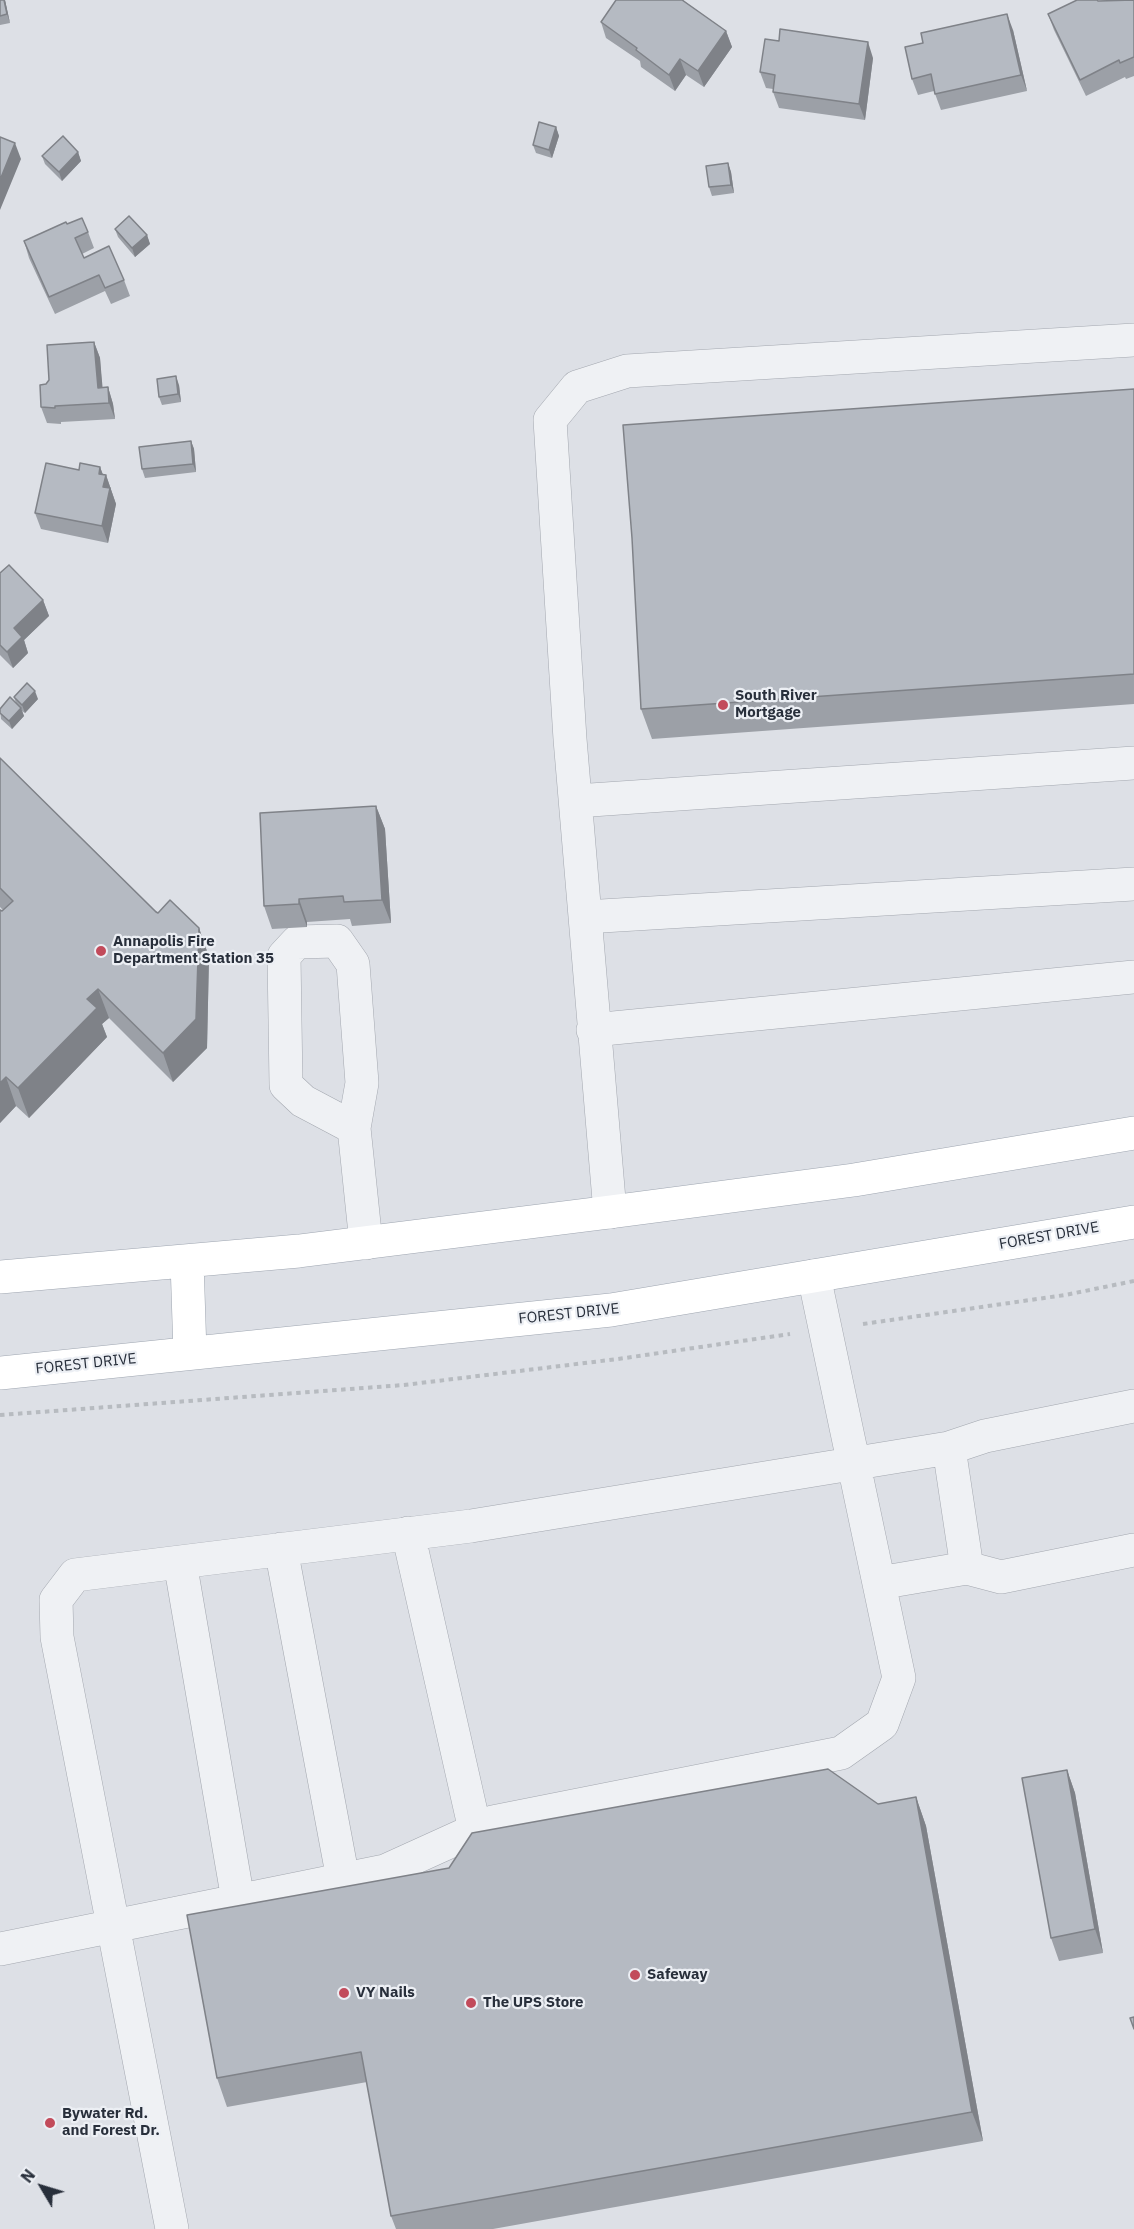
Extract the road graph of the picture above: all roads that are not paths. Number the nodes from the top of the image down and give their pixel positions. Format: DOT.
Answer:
graph roads {
  1 [pos="1134,340"];
  2 [pos="1134,763"];
  3 [pos="576,801"];
  4 [pos="1134,884"];
  5 [pos="585,917"];
  6 [pos="1134,977"];
  7 [pos="593,1030"];
  8 [pos="354,1128"];
  9 [pos="1134,1132"];
  10 [pos="610,1212"];
  11 [pos="1134,1222"];
  12 [pos="366,1243"];
  13 [pos="187,1261"];
  14 [pos="814,1276"];
  15 [pos="0,1277"];
  16 [pos="190,1353"];
  17 [pos="0,1373"];
  18 [pos="1134,1406"];
  19 [pos="950,1448"];
  20 [pos="854,1465"];
  21 [pos="408,1533"];
  22 [pos="281,1549"];
  23 [pos="1134,1550"];
  24 [pos="180,1562"];
  25 [pos="967,1568"];
  26 [pos="879,1583"];
  27 [pos="475,1830"];
  28 [pos="343,1879"];
  29 [pos="238,1900"];
  30 [pos="112,1926"];
  31 [pos="0,1949"];
  32 [pos="172,2229"];
  1 -- 3 [label="lane"];
  2 -- 3 [label="lane"];
  3 -- 5 [label="lane"];
  4 -- 5 [label="lane"];
  5 -- 7 [label="lane"];
  6 -- 7 [label="lane"];
  7 -- 10 [label="lane"];
  8 -- 8 [label="lane"];
  8 -- 12 [label="lane"];
  9 -- 10 [label="main road"];
  10 -- 12 [label="main road"];
  11 -- 14 [label="main road, FOREST DRIVE"];
  12 -- 13 [label="main road"];
  13 -- 15 [label="main road"];
  13 -- 16 [label="main road"];
  14 -- 16 [label="main road, FOREST DRIVE"];
  14 -- 20 [label="lane"];
  16 -- 17 [label="main road, FOREST DRIVE"];
  18 -- 19 [label="lane"];
  19 -- 20 [label="lane"];
  19 -- 25 [label="lane"];
  20 -- 21 [label="lane"];
  20 -- 26 [label="lane"];
  21 -- 22 [label="lane"];
  21 -- 27 [label="lane"];
  22 -- 24 [label="lane"];
  22 -- 28 [label="lane"];
  23 -- 25 [label="lane"];
  24 -- 29 [label="lane"];
  24 -- 30 [label="lane"];
  25 -- 26 [label="lane"];
  26 -- 27 [label="lane"];
  27 -- 28 [label="lane"];
  28 -- 29 [label="lane"];
  29 -- 30 [label="lane"];
  30 -- 31 [label="lane"];
  30 -- 32 [label="lane"];
}
